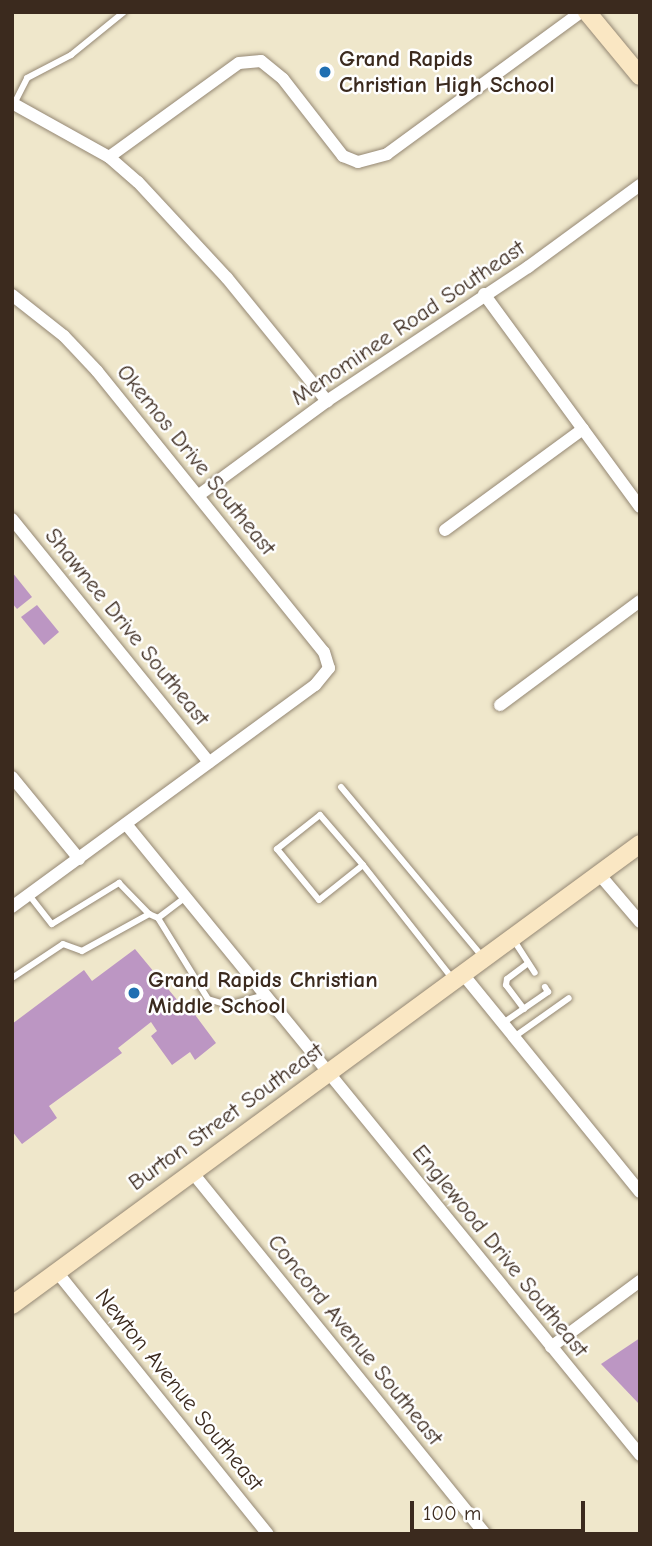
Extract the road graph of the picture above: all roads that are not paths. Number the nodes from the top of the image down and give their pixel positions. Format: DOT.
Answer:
graph roads {
  1 [pos="124,12"];
  2 [pos="581,12"];
  3 [pos="587,12"];
  4 [pos="640,76"];
  5 [pos="13,103"];
  6 [pos="109,157"];
  7 [pos="640,185"];
  8 [pos="484,294"];
  9 [pos="12,295"];
  10 [pos="327,401"];
  11 [pos="583,429"];
  12 [pos="199,495"];
  13 [pos="640,507"];
  14 [pos="12,519"];
  15 [pos="445,530"];
  16 [pos="640,601"];
  17 [pos="500,705"];
  18 [pos="209,762"];
  19 [pos="12,777"];
  20 [pos="341,787"];
  21 [pos="126,824"];
  22 [pos="640,844"];
  23 [pos="79,859"];
  24 [pos="363,865"];
  25 [pos="599,874"];
  26 [pos="29,895"];
  27 [pos="186,897"];
  28 [pos="12,907"];
  29 [pos="149,914"];
  30 [pos="158,918"];
  31 [pos="640,922"];
  32 [pos="512,937"];
  33 [pos="484,957"];
  34 [pos="528,963"];
  35 [pos="535,973"];
  36 [pos="458,976"];
  37 [pos="12,978"];
  38 [pos="546,989"];
  39 [pos="265,995"];
  40 [pos="569,998"];
  41 [pos="524,1009"];
  42 [pos="503,1023"];
  43 [pos="514,1037"];
  44 [pos="328,1072"];
  45 [pos="192,1172"];
  46 [pos="640,1192"];
  47 [pos="57,1272"];
  48 [pos="640,1281"];
  49 [pos="12,1305"];
  50 [pos="551,1347"];
  51 [pos="640,1455"];
  52 [pos="268,1534"];
  53 [pos="485,1534"];
  1 -- 5 [label="lane"];
  2 -- 6 [label="street"];
  3 -- 4 [label="main road"];
  5 -- 6 [label="street"];
  6 -- 10 [label="street"];
  7 -- 8 [label="street, Menominee Road Southeast"];
  8 -- 10 [label="street, Menominee Road Southeast"];
  8 -- 11 [label="street"];
  9 -- 12 [label="street, Okemos Drive Southeast"];
  10 -- 12 [label="street, Menominee Road Southeast"];
  11 -- 13 [label="street"];
  11 -- 15 [label="street"];
  12 -- 18 [label="street, Okemos Drive Southeast"];
  14 -- 18 [label="street, Shawnee Drive Southeast"];
  16 -- 17 [label="street"];
  18 -- 21 [label="street"];
  19 -- 23 [label="street"];
  20 -- 33 [label="lane"];
  21 -- 23 [label="street"];
  21 -- 27 [label="street, Englewood Drive Southeast"];
  22 -- 25 [label="main road, Burton Street Southeast"];
  23 -- 26 [label="street"];
  24 -- 24 [label="lane"];
  24 -- 36 [label="lane"];
  25 -- 31 [label="street"];
  25 -- 32 [label="main road, Burton Street Southeast"];
  26 -- 28 [label="street"];
  26 -- 29 [label="lane"];
  27 -- 30 [label="lane"];
  27 -- 39 [label="street, Englewood Drive Southeast"];
  29 -- 30 [label="lane"];
  29 -- 37 [label="lane"];
  30 -- 39 [label="lane"];
  32 -- 33 [label="main road, Burton Street Southeast"];
  32 -- 34 [label="lane"];
  33 -- 36 [label="main road, Burton Street Southeast"];
  34 -- 35 [label="lane"];
  34 -- 41 [label="lane"];
  36 -- 42 [label="street"];
  36 -- 44 [label="main road, Burton Street Southeast"];
  38 -- 41 [label="lane"];
  39 -- 44 [label="street, Englewood Drive Southeast"];
  40 -- 43 [label="lane"];
  41 -- 42 [label="lane"];
  42 -- 43 [label="street"];
  43 -- 46 [label="street"];
  44 -- 45 [label="main road, Burton Street Southeast"];
  44 -- 50 [label="street, Englewood Drive Southeast"];
  45 -- 47 [label="main road, Burton Street Southeast"];
  45 -- 53 [label="street, Concord Avenue Southeast"];
  47 -- 49 [label="main road, Burton Street Southeast"];
  47 -- 52 [label="street, Newton Avenue Southeast"];
  48 -- 50 [label="street"];
  50 -- 51 [label="street, Englewood Drive Southeast"];
}
